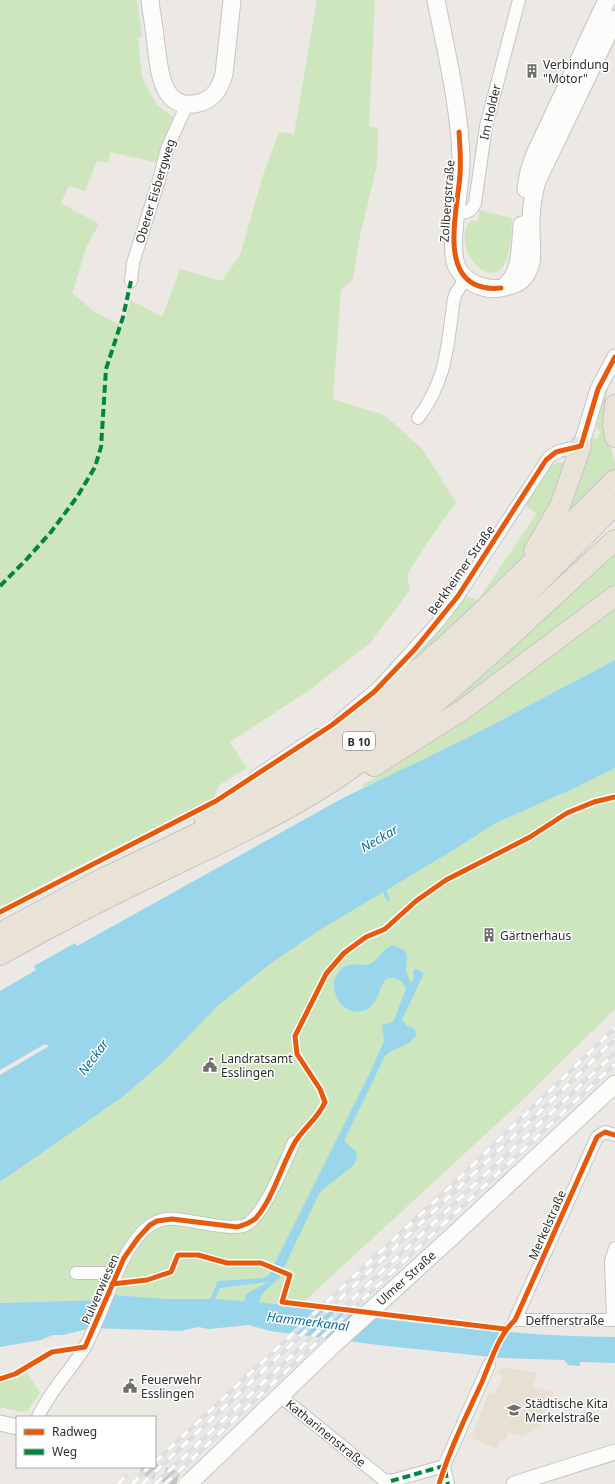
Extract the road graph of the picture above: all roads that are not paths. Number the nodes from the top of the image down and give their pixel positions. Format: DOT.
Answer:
graph roads {
  1 [pos="150,0"];
  2 [pos="232,0"];
  3 [pos="436,0"];
  4 [pos="519,0"];
  5 [pos="607,0"];
  6 [pos="615,19"];
  7 [pos="187,104"];
  8 [pos="457,212"];
  9 [pos="466,278"];
  10 [pos="130,281"];
  11 [pos="501,288"];
  12 [pos="615,357"];
  13 [pos="615,405"];
  14 [pos="418,418"];
  15 [pos="615,437"];
  16 [pos="581,446"];
  17 [pos="615,480"];
  18 [pos="615,505"];
  19 [pos="615,540"];
  20 [pos="513,582"];
  21 [pos="615,596"];
  22 [pos="256,776"];
  23 [pos="281,813"];
  24 [pos="53,905"];
  25 [pos="0,933"];
  26 [pos="0,955"];
  27 [pos="615,1084"];
  28 [pos="615,1099"];
  29 [pos="615,1135"];
  30 [pos="555,1140"];
  31 [pos="294,1142"];
  32 [pos="615,1248"];
  33 [pos="76,1272"];
  34 [pos="117,1273"];
  35 [pos="515,1320"];
  36 [pos="614,1320"];
  37 [pos="489,1365"];
  38 [pos="280,1396"];
  39 [pos="39,1416"];
  40 [pos="0,1423"];
  41 [pos="16,1427"];
  42 [pos="615,1452"];
  43 [pos="444,1466"];
  44 [pos="188,1484"];
  45 [pos="448,1484"];
  46 [pos="514,1484"];
  1 -- 7 [label="main road"];
  2 -- 7 [label="main road"];
  3 -- 8 [label="main road, Zollbergstraße"];
  4 -- 8 [label="street, Im Holder"];
  5 -- 11 [label="main road"];
  6 -- 11 [label="main road"];
  7 -- 10 [label="street, Oberer Eisbergweg"];
  8 -- 9 [label="main road, Zollbergstraße"];
  9 -- 11 [label="main road"];
  9 -- 14 [label="street"];
  12 -- 16 [label="street"];
  13 -- 15 [label="highway"];
  16 -- 20 [label="highway"];
  16 -- 22 [label="street, Berkheimer Straße"];
  17 -- 20 [label="highway"];
  18 -- 24 [label="highway, B 10"];
  19 -- 23 [label="highway, B 10"];
  20 -- 24 [label="highway"];
  21 -- 23 [label="highway"];
  23 -- 26 [label="highway, B 10"];
  24 -- 25 [label="highway, B 10"];
  27 -- 30 [label="main road, Ulmer Straße"];
  28 -- 30 [label="main road, Ulmer Straße"];
  29 -- 35 [label="street, Merkelstraße"];
  30 -- 38 [label="main road, Ulmer Straße"];
  31 -- 34 [label="street, Pulverwiesen"];
  32 -- 36 [label="street"];
  33 -- 34 [label="street"];
  34 -- 39 [label="street, Pulverwiesen"];
  35 -- 36 [label="street, Deffnerstraße"];
  37 -- 43 [label="street"];
  38 -- 43 [label="street, Katharinenstraße"];
  38 -- 44 [label="main road, Ulmer Straße, bridge"];
  40 -- 41 [label="street"];
  42 -- 46 [label="street"];
  43 -- 45 [label="street"];
}
